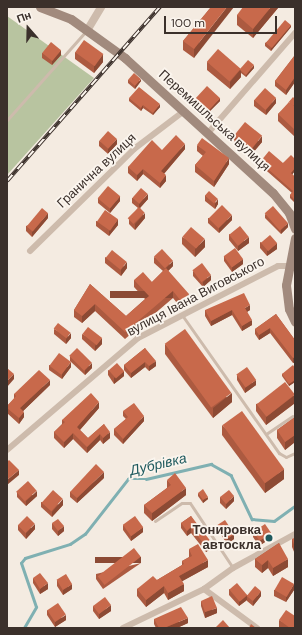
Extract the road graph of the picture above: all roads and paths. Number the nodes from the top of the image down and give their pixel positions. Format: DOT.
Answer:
graph roads {
  1 [pos="40,7"];
  2 [pos="101,7"];
  3 [pos="88,29"];
  4 [pos="295,33"];
  5 [pos="184,111"];
  6 [pos="7,120"];
  7 [pos="208,133"];
  8 [pos="295,229"];
  9 [pos="295,238"];
  10 [pos="30,251"];
  11 [pos="289,266"];
  12 [pos="182,315"];
  13 [pos="295,322"];
  14 [pos="293,416"];
  15 [pos="266,434"];
  16 [pos="7,450"];
  17 [pos="295,453"];
  18 [pos="155,521"];
  19 [pos="295,534"];
  20 [pos="233,568"];
  21 [pos="204,589"];
  22 [pos="123,628"];
  23 [pos="257,628"];
  1 -- 3 [label="main road, Перемишльська вулиця"];
  2 -- 3 [label="street"];
  3 -- 5 [label="main road, Перемишльська вулиця"];
  3 -- 6 [label="lane"];
  4 -- 7 [label="street"];
  5 -- 7 [label="main road, Перемишльська вулиця"];
  5 -- 10 [label="street, Гранична вулиця"];
  7 -- 8 [label="main road, Перемишльська вулиця"];
  9 -- 11 [label="main road"];
  11 -- 12 [label="street, вулиця Івана Виговського"];
  11 -- 13 [label="main road"];
  12 -- 15 [label="lane"];
  12 -- 16 [label="street, вулиця Івана Виговського"];
  14 -- 15 [label="lane"];
  15 -- 17 [label="lane"];
  18 -- 20 [label="lane"];
  19 -- 20 [label="street"];
  20 -- 21 [label="street"];
  21 -- 22 [label="street"];
  21 -- 23 [label="street"];
}
